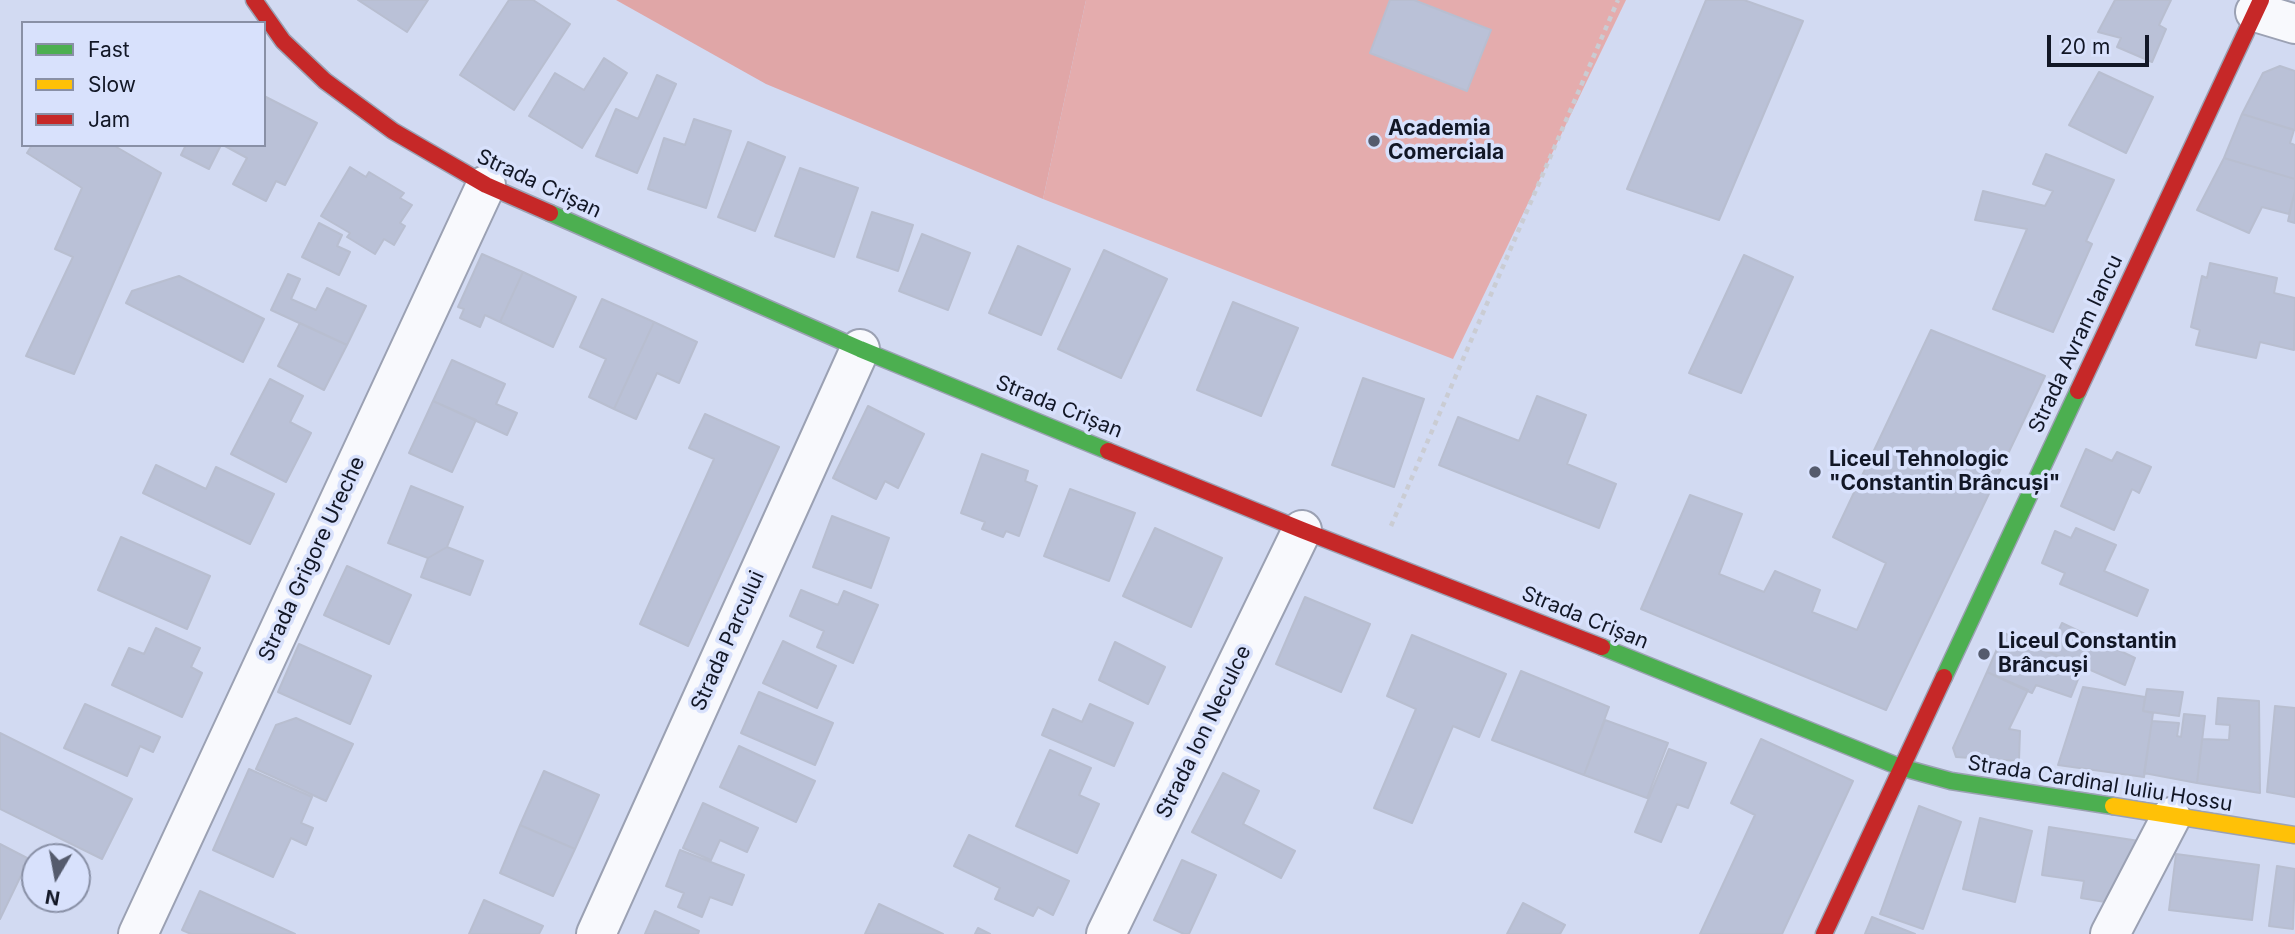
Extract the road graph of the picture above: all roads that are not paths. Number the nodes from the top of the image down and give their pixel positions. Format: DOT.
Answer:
graph roads {
  1 [pos="254,0"];
  2 [pos="2258,6"];
  3 [pos="2295,24"];
  4 [pos="486,185"];
  5 [pos="860,349"];
  6 [pos="1303,530"];
  7 [pos="1900,767"];
  8 [pos="2171,817"];
  9 [pos="2295,835"];
  10 [pos="138,934"];
  11 [pos="596,934"];
  12 [pos="1106,934"];
  13 [pos="1824,934"];
  14 [pos="2110,934"];
  1 -- 4 [label="street, Strada Crișan"];
  2 -- 3 [label="street"];
  2 -- 7 [label="street, Strada Avram Iancu"];
  4 -- 5 [label="street, Strada Crișan"];
  4 -- 10 [label="street, Strada Grigore Ureche"];
  5 -- 6 [label="street, Strada Crișan"];
  5 -- 11 [label="street, Strada Parcului"];
  6 -- 7 [label="street, Strada Crișan"];
  6 -- 12 [label="street, Strada Ion Neculce"];
  7 -- 8 [label="street, Strada Cardinal Iuliu Hossu"];
  7 -- 13 [label="street, Strada Avram Iancu"];
  8 -- 9 [label="street, Strada Cardinal Iuliu Hossu"];
  8 -- 14 [label="street"];
}
